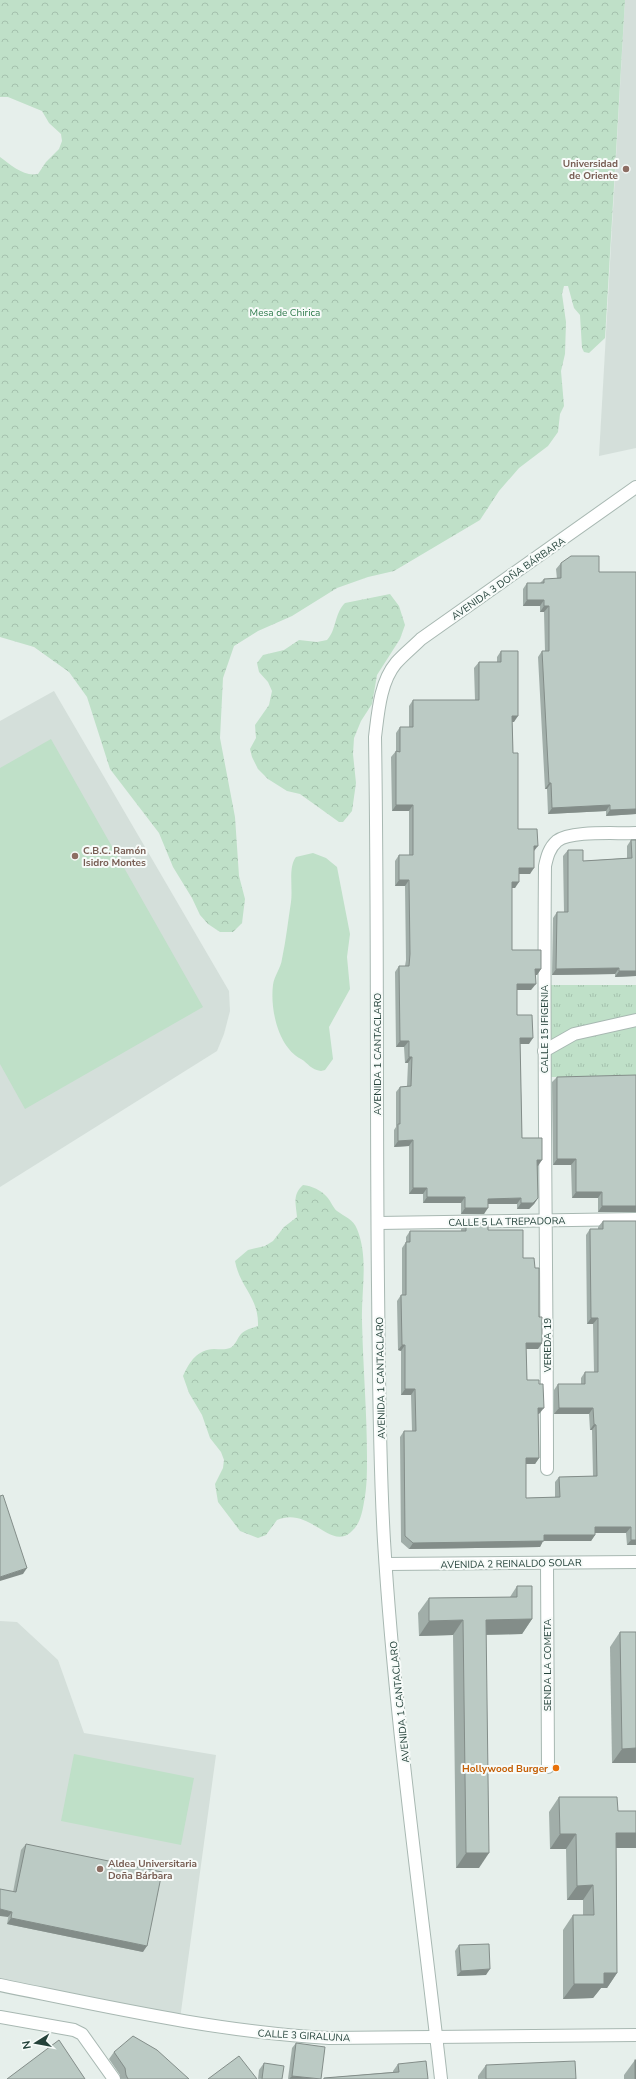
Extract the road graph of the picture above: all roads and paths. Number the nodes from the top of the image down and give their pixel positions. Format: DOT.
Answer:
graph roads {
  1 [pos="636,487"];
  2 [pos="388,676"];
  3 [pos="636,833"];
  4 [pos="636,1020"];
  5 [pos="544,1051"];
  6 [pos="547,1220"];
  7 [pos="636,1220"];
  8 [pos="378,1223"];
  9 [pos="547,1470"];
  10 [pos="636,1562"];
  11 [pos="547,1563"];
  12 [pos="386,1564"];
  13 [pos="548,1767"];
  14 [pos="0,1985"];
  15 [pos="0,2018"];
  16 [pos="636,2035"];
  17 [pos="436,2037"];
  18 [pos="114,2079"];
  19 [pos="441,2079"];
  1 -- 2 [label="street, AVENIDA 3 DOÑA BÁRBARA"];
  2 -- 8 [label="street, AVENIDA 1 CANTACLARO"];
  3 -- 5 [label="street, CALLE 15 IFIGENIA"];
  4 -- 5 [label="street"];
  5 -- 6 [label="street, CALLE 15 IFIGENIA"];
  6 -- 7 [label="street, CALLE 5 LA TREPADORA"];
  6 -- 8 [label="street, CALLE 5 LA TREPADORA"];
  6 -- 9 [label="street, VEREDA 19"];
  8 -- 12 [label="street, AVENIDA 1 CANTACLARO"];
  10 -- 11 [label="street, AVENIDA 2 REINALDO SOLAR"];
  11 -- 12 [label="street, AVENIDA 2 REINALDO SOLAR"];
  11 -- 13 [label="street, SENDA LA COMETA"];
  12 -- 17 [label="street, AVENIDA 1 CANTACLARO"];
  14 -- 17 [label="street, CALLE 3 GIRALUNA"];
  15 -- 18 [label="street"];
  16 -- 17 [label="street, CALLE 3 GIRALUNA"];
  17 -- 19 [label="street, AVENIDA 1 CANTACLARO"];
}
